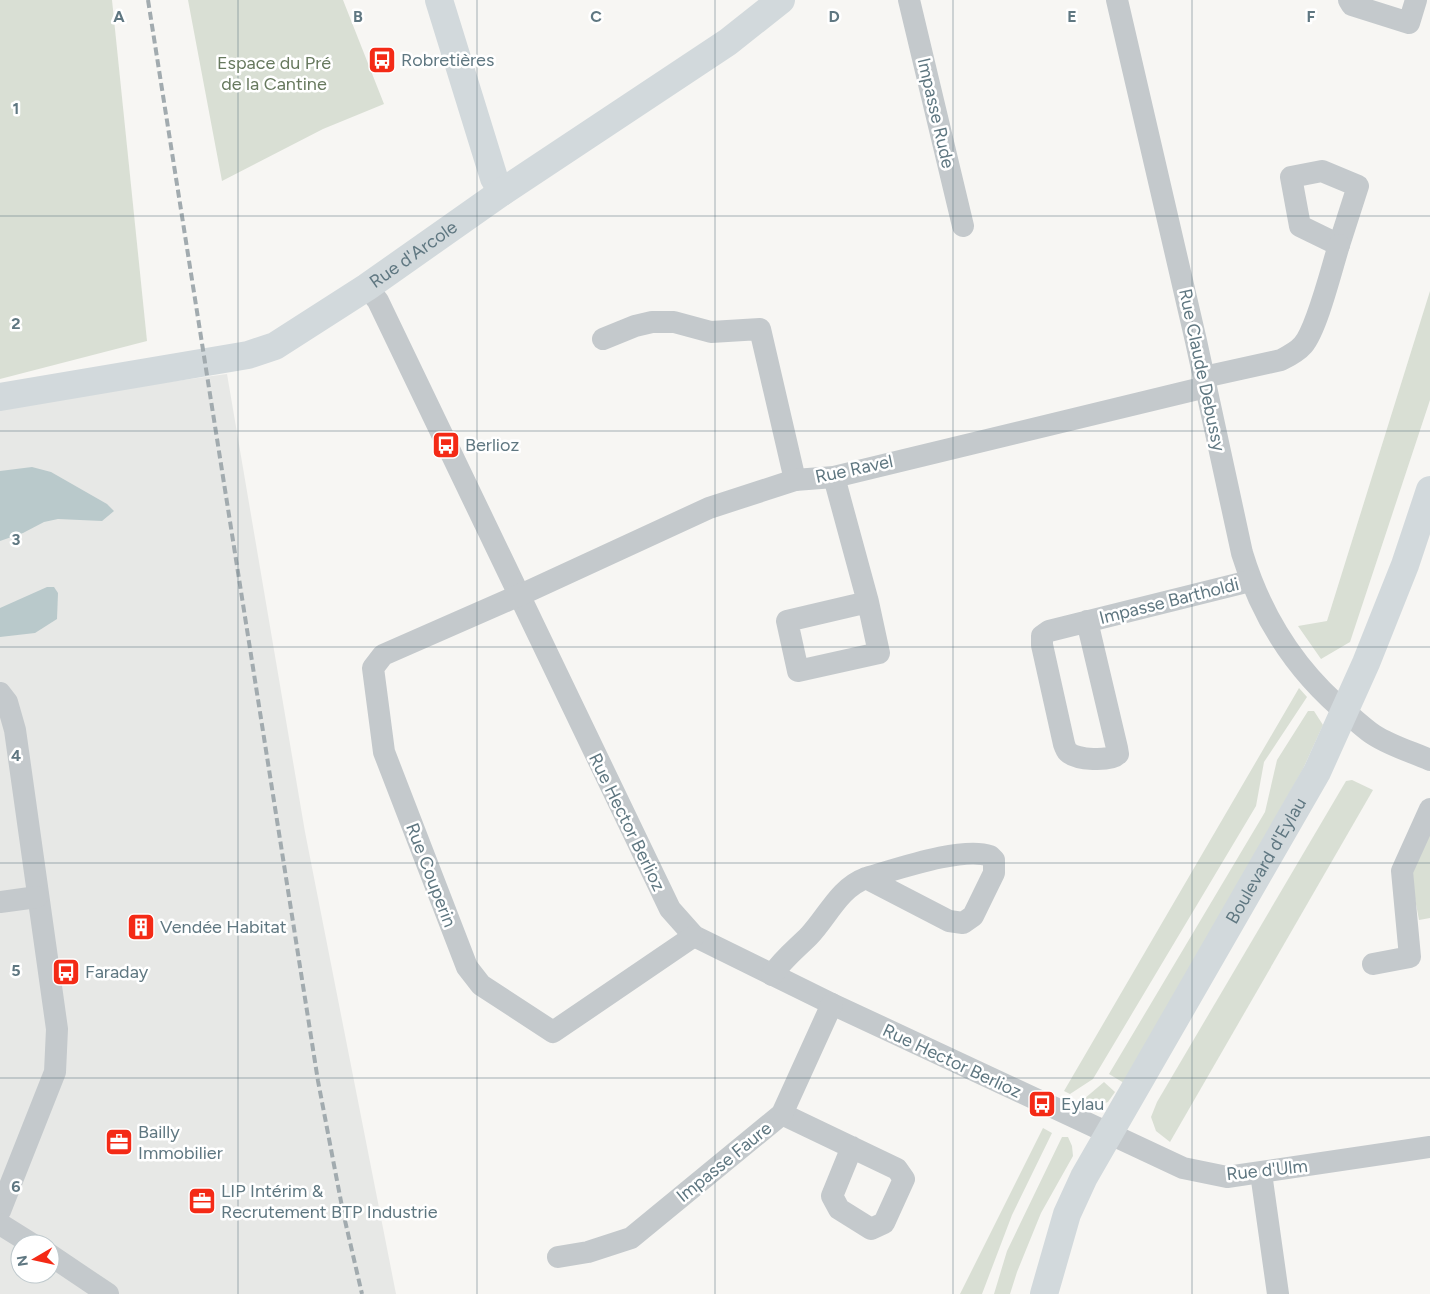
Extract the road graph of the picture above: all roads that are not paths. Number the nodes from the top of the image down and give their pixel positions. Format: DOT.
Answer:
graph roads {
  1 [pos="439,0"];
  2 [pos="781,0"];
  3 [pos="909,0"];
  4 [pos="1118,0"];
  5 [pos="1349,0"];
  6 [pos="1416,0"];
  7 [pos="502,192"];
  8 [pos="963,226"];
  9 [pos="1339,244"];
  10 [pos="367,287"];
  11 [pos="603,339"];
  12 [pos="1205,382"];
  13 [pos="0,397"];
  14 [pos="834,476"];
  15 [pos="795,480"];
  16 [pos="1430,490"];
  17 [pos="1250,581"];
  18 [pos="518,596"];
  19 [pos="868,602"];
  20 [pos="1087,622"];
  21 [pos="0,693"];
  22 [pos="1346,712"];
  23 [pos="1430,760"];
  24 [pos="1430,809"];
  25 [pos="866,878"];
  26 [pos="37,897"];
  27 [pos="0,902"];
  28 [pos="694,936"];
  29 [pos="1373,964"];
  30 [pos="772,975"];
  31 [pos="832,1004"];
  32 [pos="782,1114"];
  33 [pos="1111,1134"];
  34 [pos="852,1147"];
  35 [pos="1430,1147"];
  36 [pos="1261,1173"];
  37 [pos="0,1211"];
  38 [pos="1067,1214"];
  39 [pos="0,1224"];
  40 [pos="16,1234"];
  41 [pos="558,1257"];
  42 [pos="60,1262"];
  43 [pos="108,1294"];
  44 [pos="1026,1294"];
  45 [pos="1044,1294"];
  46 [pos="1278,1294"];
  1 -- 7 [label="main road"];
  2 -- 7 [label="main road, Rue d'Arcole"];
  3 -- 8 [label="street, Impasse Rude"];
  4 -- 12 [label="street, Rue Claude Debussy"];
  5 -- 6 [label="street"];
  7 -- 10 [label="main road, Rue d'Arcole"];
  9 -- 12 [label="street, Rue Ravel"];
  10 -- 13 [label="main road, Rue d'Arcole"];
  10 -- 18 [label="street, Rue Hector Berlioz"];
  11 -- 15 [label="street"];
  12 -- 14 [label="street, Rue Ravel"];
  12 -- 17 [label="street, Rue Claude Debussy"];
  14 -- 15 [label="street, Rue Ravel"];
  14 -- 19 [label="street"];
  15 -- 18 [label="street, Rue Ravel"];
  16 -- 22 [label="main road, Boulevard d'Eylau"];
  17 -- 20 [label="street, Impasse Bartholdi"];
  17 -- 22 [label="street, Rue Claude Debussy"];
  18 -- 28 [label="street, Rue Hector Berlioz"];
  18 -- 28 [label="street, Rue Couperin"];
  20 -- 20 [label="street, Impasse Bartholdi"];
  21 -- 26 [label="street"];
  22 -- 23 [label="street, Rue Claude Debussy"];
  22 -- 33 [label="main road, Boulevard d'Eylau"];
  24 -- 29 [label="street"];
  25 -- 25 [label="street"];
  25 -- 30 [label="street"];
  26 -- 27 [label="street"];
  26 -- 37 [label="street"];
  28 -- 30 [label="street, Rue Hector Berlioz"];
  30 -- 31 [label="street, Rue Hector Berlioz"];
  31 -- 32 [label="street, Impasse Faure"];
  31 -- 33 [label="street, Rue Hector Berlioz"];
  32 -- 34 [label="street"];
  32 -- 41 [label="street, Impasse Faure"];
  33 -- 36 [label="street, Rue d'Ulm"];
  33 -- 38 [label="main road, Boulevard d'Eylau"];
  35 -- 36 [label="street, Rue d'Ulm"];
  36 -- 46 [label="street"];
  38 -- 44 [label="main road, Boulevard d'Eylau"];
  38 -- 45 [label="main road, Boulevard d'Eylau"];
  39 -- 40 [label="street"];
  42 -- 43 [label="street"];
}
